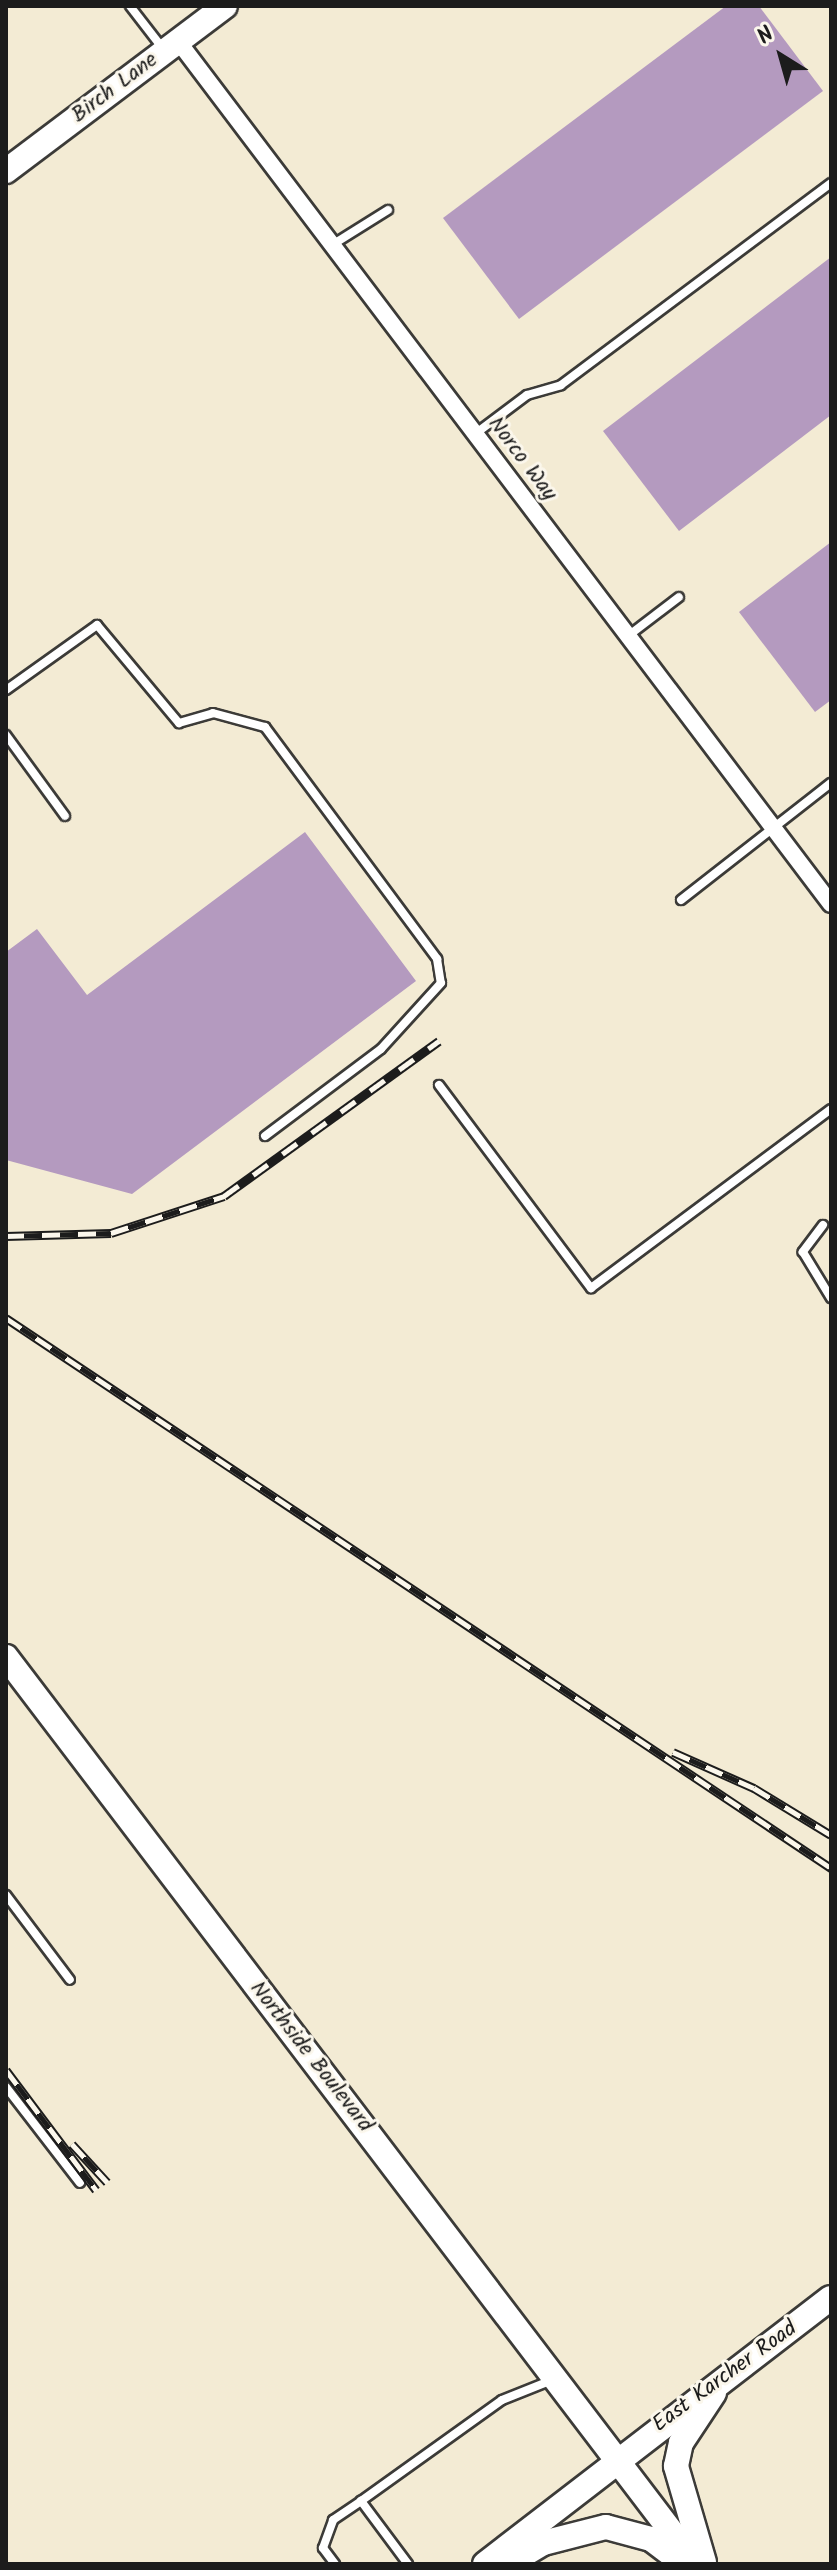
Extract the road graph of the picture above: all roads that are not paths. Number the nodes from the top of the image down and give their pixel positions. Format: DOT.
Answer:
graph roads {
  1 [pos="130,6"];
  2 [pos="225,6"];
  3 [pos="171,46"];
  4 [pos="6,171"];
  5 [pos="831,183"];
  6 [pos="388,210"];
  7 [pos="332,245"];
  8 [pos="475,434"];
  9 [pos="679,597"];
  10 [pos="628,636"];
  11 [pos="6,690"];
  12 [pos="6,735"];
  13 [pos="831,783"];
  14 [pos="65,816"];
  15 [pos="771,826"];
  16 [pos="681,900"];
  17 [pos="831,904"];
  18 [pos="439,1085"];
  19 [pos="831,1109"];
  20 [pos="265,1136"];
  21 [pos="823,1225"];
  22 [pos="831,1298"];
  23 [pos="6,1657"];
  24 [pos="6,1895"];
  25 [pos="70,1980"];
  26 [pos="6,2087"];
  27 [pos="80,2183"];
  28 [pos="831,2298"];
  29 [pos="558,2376"];
  30 [pos="721,2381"];
  31 [pos="618,2456"];
  32 [pos="361,2501"];
  33 [pos="335,2564"];
  34 [pos="408,2564"];
  35 [pos="485,2564"];
  36 [pos="508,2564"];
  37 [pos="684,2564"];
  38 [pos="696,2564"];
  39 [pos="704,2564"];
  1 -- 3 [label="lane"];
  2 -- 3 [label="main road, Birch Lane"];
  3 -- 4 [label="main road, Birch Lane"];
  3 -- 7 [label="street, Norco Way"];
  5 -- 8 [label="lane"];
  6 -- 7 [label="lane"];
  7 -- 8 [label="street, Norco Way"];
  8 -- 10 [label="street, Norco Way"];
  9 -- 10 [label="lane"];
  10 -- 15 [label="street, Norco Way"];
  11 -- 20 [label="lane"];
  12 -- 14 [label="lane"];
  13 -- 15 [label="lane"];
  15 -- 16 [label="lane"];
  15 -- 17 [label="street, Norco Way"];
  18 -- 19 [label="lane"];
  21 -- 22 [label="lane"];
  23 -- 29 [label="main road, Northside Boulevard"];
  24 -- 25 [label="lane"];
  26 -- 27 [label="lane"];
  28 -- 30 [label="main road, East Karcher Road"];
  29 -- 31 [label="main road, Northside Boulevard"];
  29 -- 32 [label="lane"];
  30 -- 31 [label="main road, East Karcher Road"];
  30 -- 39 [label="main road"];
  31 -- 35 [label="main road, East Karcher Road"];
  31 -- 38 [label="main road, Northside Boulevard"];
  32 -- 33 [label="lane"];
  32 -- 34 [label="lane"];
  36 -- 37 [label="main road"];
}
